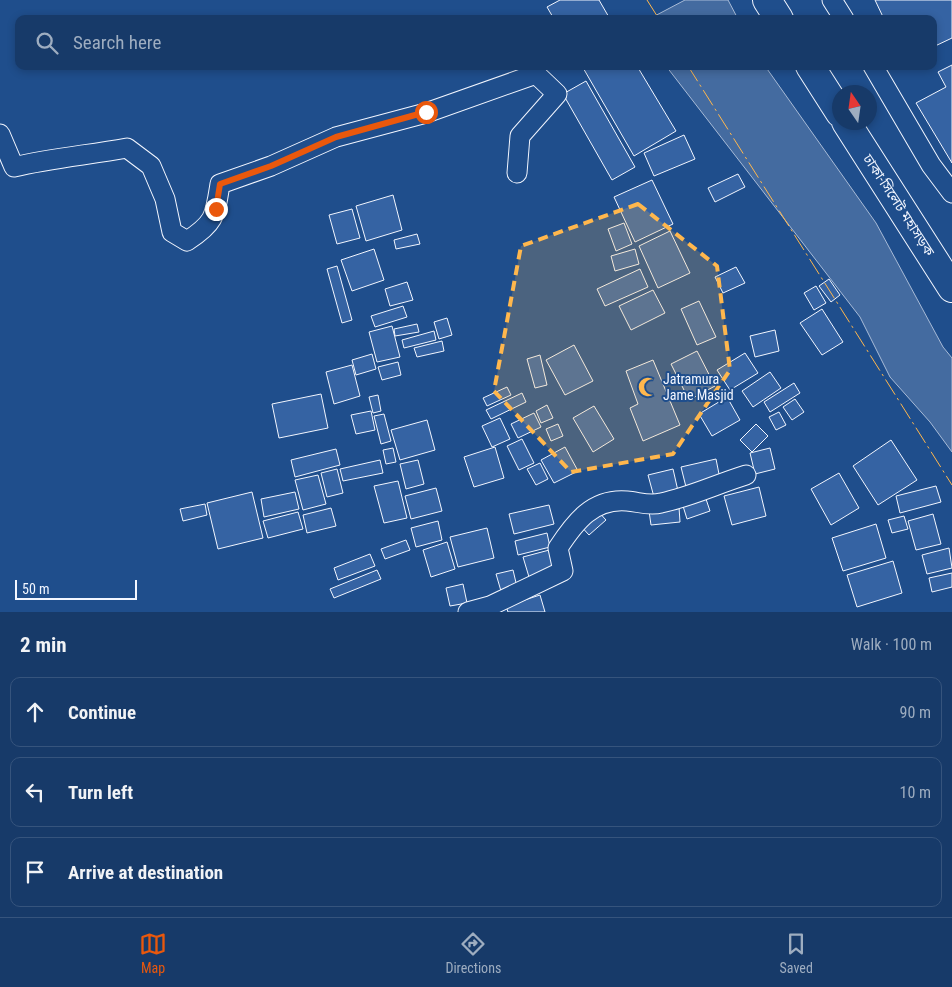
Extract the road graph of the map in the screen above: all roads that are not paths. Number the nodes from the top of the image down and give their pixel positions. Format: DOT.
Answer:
graph roads {
  1 [pos="768,0"];
  2 [pos="832,0"];
  3 [pos="777,15"];
  4 [pos="841,15"];
  5 [pos="813,70"];
  6 [pos="876,70"];
  7 [pos="832,100"];
  8 [pos="851,130"];
  9 [pos="0,134"];
  10 [pos="7,168"];
  11 [pos="517,173"];
  12 [pos="952,193"];
  13 [pos="947,271"];
  14 [pos="746,475"];
  15 [pos="468,612"];
  1 -- 3 [label="highway"];
  2 -- 4 [label="street"];
  5 -- 7 [label="highway"];
  6 -- 12 [label="street"];
  8 -- 13 [label="highway, ঢাকা-সিলেট মহাসড়ক"];
  9 -- 10 [label="street"];
  10 -- 11 [label="street"];
  14 -- 15 [label="street"];
}
